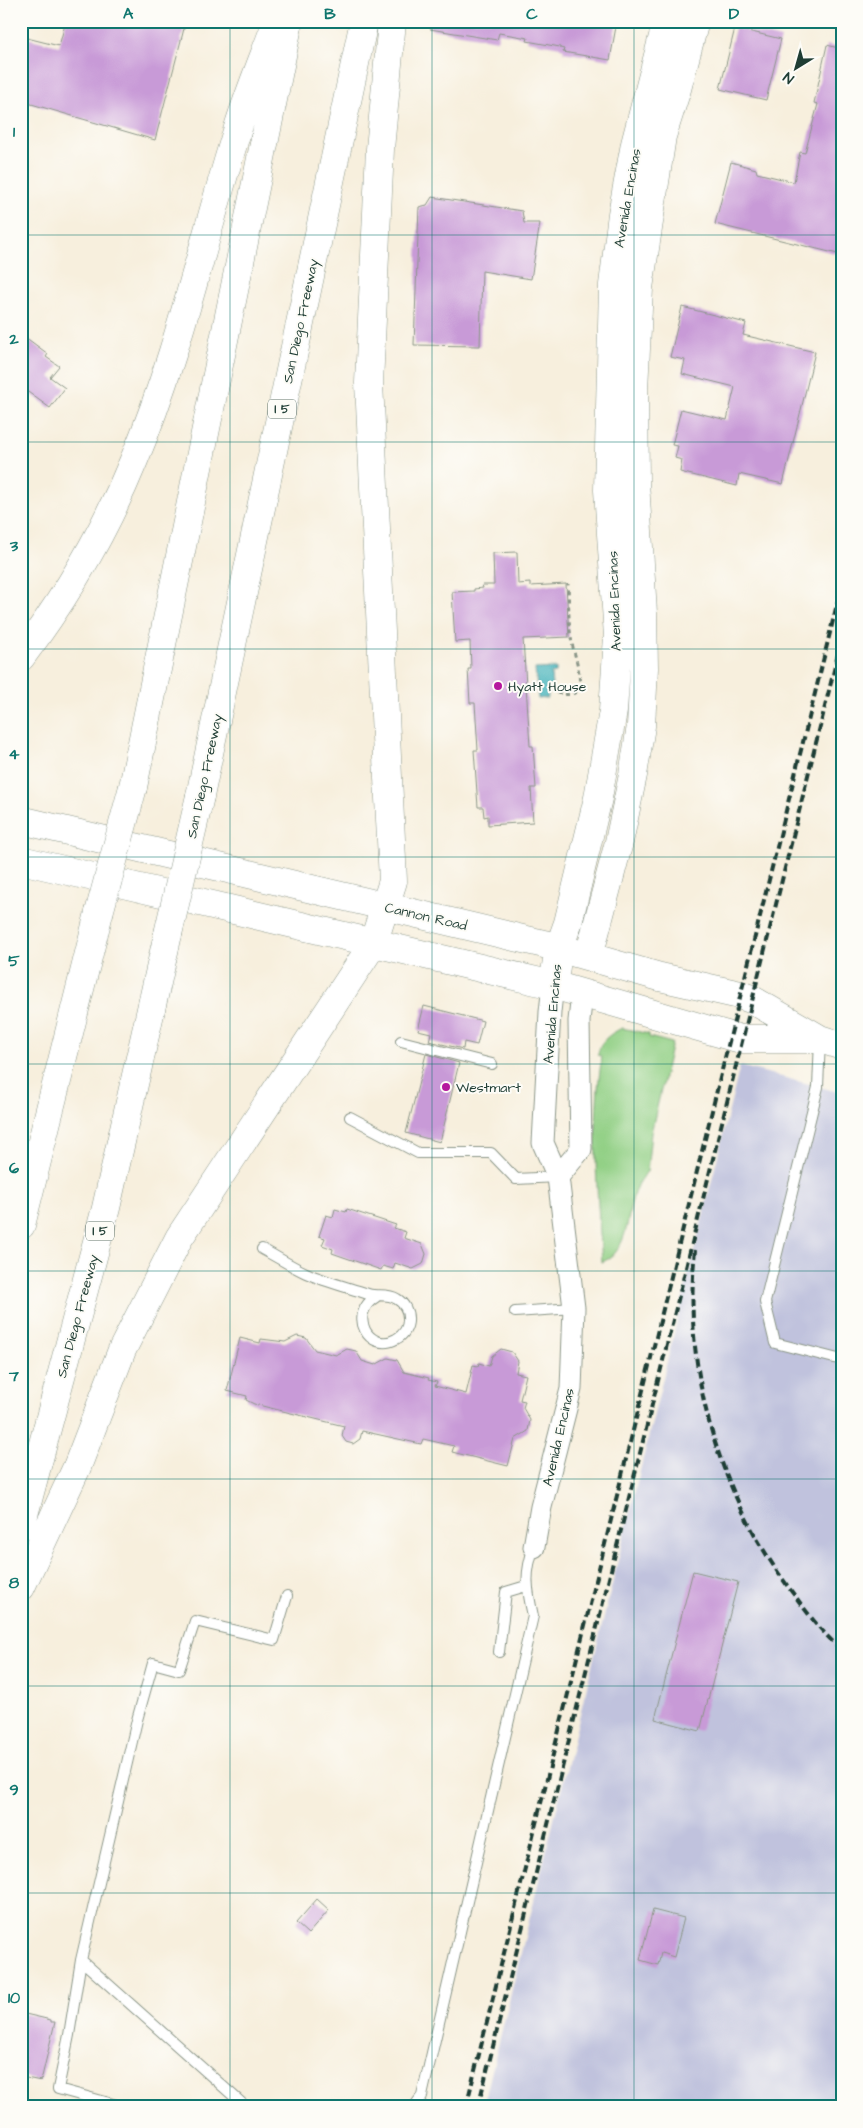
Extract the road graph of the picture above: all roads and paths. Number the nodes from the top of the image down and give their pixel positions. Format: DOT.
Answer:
graph roads {
  1 [pos="276,21"];
  2 [pos="289,21"];
  3 [pos="364,21"];
  4 [pos="392,21"];
  5 [pos="667,21"];
  6 [pos="695,21"];
  7 [pos="621,486"];
  8 [pos="568,584"];
  9 [pos="21,656"];
  10 [pos="557,693"];
  11 [pos="21,820"];
  12 [pos="21,860"];
  13 [pos="385,906"];
  14 [pos="373,944"];
  15 [pos="559,948"];
  16 [pos="589,956"];
  17 [pos="553,985"];
  18 [pos="582,994"];
  19 [pos="401,1042"];
  20 [pos="831,1043"];
  21 [pos="492,1064"];
  22 [pos="350,1117"];
  23 [pos="558,1177"];
  24 [pos="21,1224"];
  25 [pos="262,1249"];
  26 [pos="376,1297"];
  27 [pos="574,1308"];
  28 [pos="515,1312"];
  29 [pos="842,1360"];
  30 [pos="21,1526"];
  31 [pos="534,1547"];
  32 [pos="526,1586"];
  33 [pos="21,1587"];
  34 [pos="287,1596"];
  35 [pos="499,1652"];
  36 [pos="81,1960"];
  37 [pos="124,2107"];
  38 [pos="246,2107"];
  39 [pos="414,2107"];
  1 -- 9 [label="main road"];
  2 -- 24 [label="main road, bridge"];
  3 -- 30 [label="main road, San Diego Freeway / I 5, bridge"];
  4 -- 13 [label="main road"];
  5 -- 7 [label="main road, Avenida Encinas"];
  6 -- 7 [label="main road, Avenida Encinas"];
  7 -- 15 [label="main road, Avenida Encinas"];
  7 -- 16 [label="main road, Avenida Encinas"];
  8 -- 10 [label="path"];
  11 -- 13 [label="main road, Cannon Road"];
  12 -- 14 [label="main road"];
  13 -- 14 [label="main road"];
  13 -- 15 [label="main road, Cannon Road"];
  14 -- 17 [label="main road"];
  14 -- 33 [label="main road"];
  15 -- 16 [label="main road, Cannon Road"];
  15 -- 17 [label="main road, Avenida Encinas"];
  16 -- 20 [label="main road, Cannon Road"];
  17 -- 18 [label="main road"];
  17 -- 23 [label="street, Avenida Encinas"];
  18 -- 20 [label="main road"];
  18 -- 23 [label="street, Avenida Encinas"];
  19 -- 21 [label="lane"];
  20 -- 29 [label="lane"];
  22 -- 23 [label="lane"];
  23 -- 27 [label="street, Avenida Encinas"];
  25 -- 26 [label="lane"];
  26 -- 26 [label="lane"];
  27 -- 28 [label="lane"];
  27 -- 31 [label="street, Avenida Encinas"];
  31 -- 32 [label="lane"];
  32 -- 35 [label="lane"];
  32 -- 39 [label="lane"];
  34 -- 36 [label="lane"];
  36 -- 37 [label="lane"];
  36 -- 38 [label="lane"];
}
